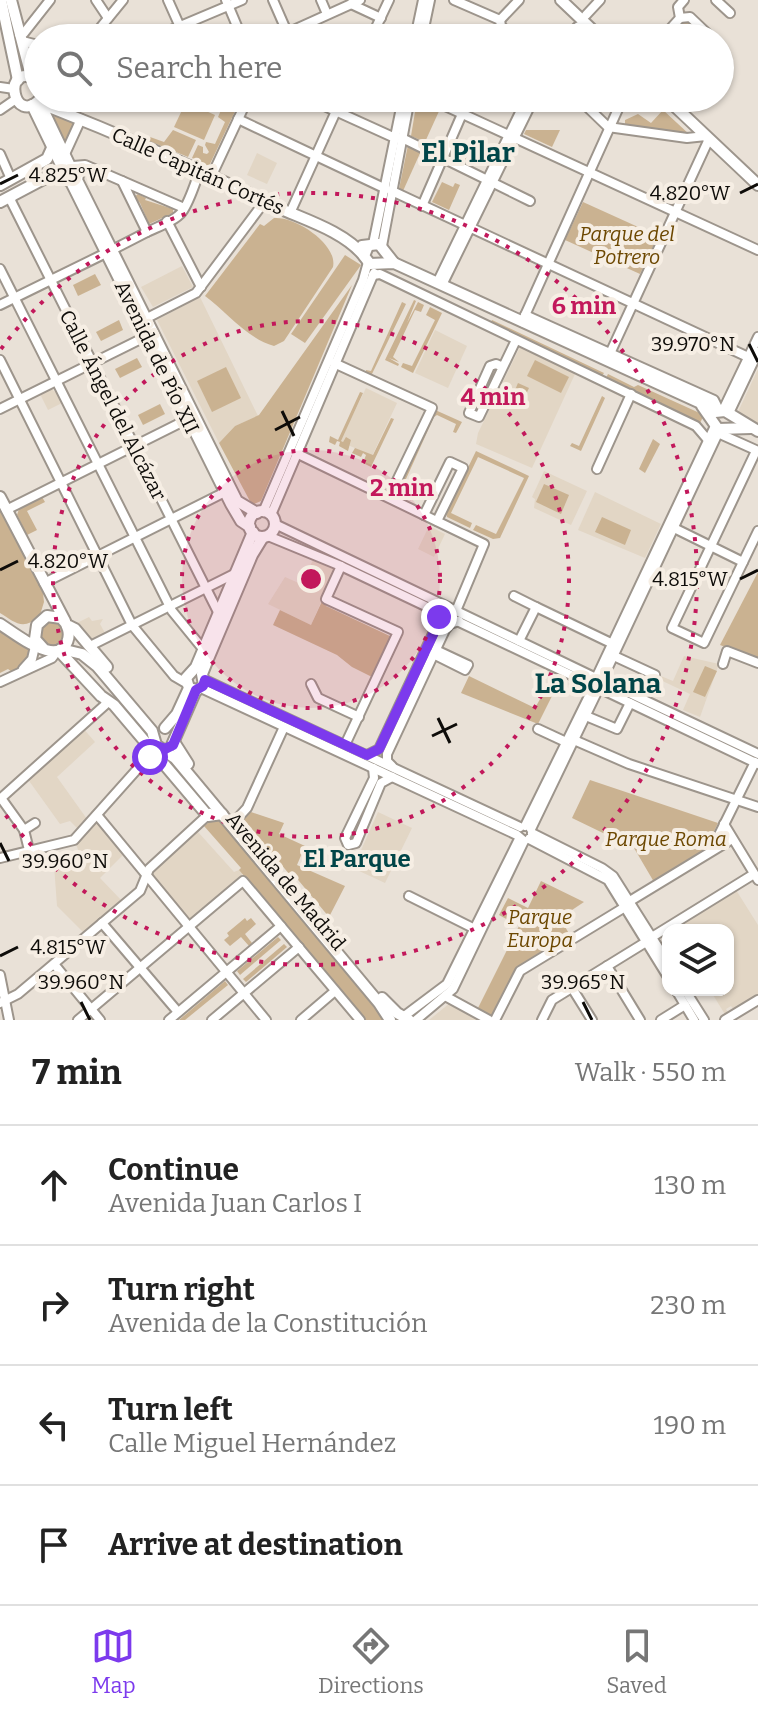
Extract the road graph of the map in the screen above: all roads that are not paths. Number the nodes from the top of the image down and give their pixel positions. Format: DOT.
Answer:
graph roads {
  1 [pos="1,0"];
  2 [pos="11,0"];
  3 [pos="50,0"];
  4 [pos="96,0"];
  5 [pos="123,0"];
  6 [pos="168,0"];
  7 [pos="242,0"];
  8 [pos="273,0"];
  9 [pos="321,0"];
  10 [pos="389,0"];
  11 [pos="423,0"];
  12 [pos="430,0"];
  13 [pos="454,0"];
  14 [pos="519,0"];
  15 [pos="561,0"];
  16 [pos="571,0"];
  17 [pos="600,0"];
  18 [pos="684,0"];
  19 [pos="716,0"];
  20 [pos="356,2"];
  21 [pos="227,3"];
  22 [pos="470,3"];
  23 [pos="730,13"];
  24 [pos="327,14"];
  25 [pos="108,18"];
  26 [pos="381,18"];
  27 [pos="680,18"];
  28 [pos="586,19"];
  29 [pos="500,23"];
  30 [pos="31,24"];
  31 [pos="103,24"];
  32 [pos="178,24"];
  33 [pos="183,24"];
  34 [pos="236,24"];
  35 [pos="284,24"];
  36 [pos="305,24"];
  37 [pos="378,24"];
  38 [pos="418,24"];
  39 [pos="425,24"];
  40 [pos="580,24"];
  41 [pos="583,24"];
  42 [pos="590,24"];
  43 [pos="593,24"];
  44 [pos="675,24"];
  45 [pos="697,24"];
  46 [pos="3,27"];
  47 [pos="24,33"];
  48 [pos="20,37"];
  49 [pos="24,39"];
  50 [pos="24,48"];
  51 [pos="24,84"];
  52 [pos="0,87"];
  53 [pos="16,89"];
  54 [pos="24,105"];
  55 [pos="0,110"];
  56 [pos="41,112"];
  57 [pos="44,112"];
  58 [pos="54,112"];
  59 [pos="63,112"];
  60 [pos="241,112"];
  61 [pos="335,112"];
  62 [pos="337,112"];
  63 [pos="402,112"];
  64 [pos="406,112"];
  65 [pos="458,112"];
  66 [pos="521,112"];
  67 [pos="526,112"];
  68 [pos="592,112"];
  69 [pos="616,112"];
  70 [pos="681,112"];
  71 [pos="690,112"];
  72 [pos="462,114"];
  73 [pos="81,119"];
  74 [pos="238,119"];
  75 [pos="49,121"];
  76 [pos="608,127"];
  77 [pos="512,136"];
  78 [pos="707,137"];
  79 [pos="399,138"];
  80 [pos="52,148"];
  81 [pos="0,154"];
  82 [pos="65,154"];
  83 [pos="314,157"];
  84 [pos="445,158"];
  85 [pos="200,170"];
  86 [pos="588,171"];
  87 [pos="70,173"];
  88 [pos="212,175"];
  89 [pos="758,176"];
  90 [pos="11,179"];
  91 [pos="491,180"];
  92 [pos="122,181"];
  93 [pos="0,185"];
  94 [pos="758,185"];
  95 [pos="389,190"];
  96 [pos="12,196"];
  97 [pos="265,201"];
  98 [pos="530,201"];
  99 [pos="0,202"];
  100 [pos="422,206"];
  101 [pos="184,208"];
  102 [pos="675,212"];
  103 [pos="290,213"];
  104 [pos="167,221"];
  105 [pos="468,227"];
  106 [pos="147,232"];
  107 [pos="758,250"];
  108 [pos="109,251"];
  109 [pos="375,258"];
  110 [pos="548,264"];
  111 [pos="0,269"];
  112 [pos="51,280"];
  113 [pos="439,284"];
  114 [pos="201,287"];
  115 [pos="15,298"];
  116 [pos="634,304"];
  117 [pos="0,305"];
  118 [pos="147,318"];
  119 [pos="523,318"];
  120 [pos="147,336"];
  121 [pos="758,337"];
  122 [pos="516,340"];
  123 [pos="608,357"];
  124 [pos="755,357"];
  125 [pos="0,360"];
  126 [pos="92,363"];
  127 [pos="334,363"];
  128 [pos="503,366"];
  129 [pos="56,381"];
  130 [pos="631,394"];
  131 [pos="20,399"];
  132 [pos="0,409"];
  133 [pos="188,419"];
  134 [pos="721,419"];
  135 [pos="754,429"];
  136 [pos="708,440"];
  137 [pos="133,446"];
  138 [pos="757,451"];
  139 [pos="296,453"];
  140 [pos="97,464"];
  141 [pos="597,469"];
  142 [pos="61,482"];
  143 [pos="225,492"];
  144 [pos="0,497"];
  145 [pos="389,497"];
  146 [pos="6,510"];
  147 [pos="424,515"];
  148 [pos="267,516"];
  149 [pos="171,520"];
  150 [pos="437,521"];
  151 [pos="674,528"];
  152 [pos="758,531"];
  153 [pos="258,533"];
  154 [pos="134,538"];
  155 [pos="711,546"];
  156 [pos="98,556"];
  157 [pos="743,562"];
  158 [pos="341,566"];
  159 [pos="237,572"];
  160 [pos="42,581"];
  161 [pos="205,588"];
  162 [pos="514,596"];
  163 [pos="169,606"];
  164 [pos="536,607"];
  165 [pos="437,611"];
  166 [pos="219,614"];
  167 [pos="457,616"];
  168 [pos="0,617"];
  169 [pos="39,623"];
  170 [pos="0,624"];
  171 [pos="67,624"];
  172 [pos="132,625"];
  173 [pos="519,641"];
  174 [pos="613,644"];
  175 [pos="90,646"];
  176 [pos="36,647"];
  177 [pos="203,649"];
  178 [pos="60,651"];
  179 [pos="614,656"];
  180 [pos="758,663"];
  181 [pos="723,664"];
  182 [pos="655,675"];
  183 [pos="12,676"];
  184 [pos="0,682"];
  185 [pos="196,682"];
  186 [pos="598,683"];
  187 [pos="311,684"];
  188 [pos="110,703"];
  189 [pos="630,703"];
  190 [pos="586,716"];
  191 [pos="359,717"];
  192 [pos="284,727"];
  193 [pos="538,729"];
  194 [pos="159,740"];
  195 [pos="174,740"];
  196 [pos="570,741"];
  197 [pos="345,745"];
  198 [pos="367,755"];
  199 [pos="756,756"];
  200 [pos="373,768"];
  201 [pos="392,772"];
  202 [pos="1,799"];
  203 [pos="736,801"];
  204 [pos="758,807"];
  205 [pos="215,812"];
  206 [pos="97,815"];
  207 [pos="235,821"];
  208 [pos="35,823"];
  209 [pos="724,824"];
  210 [pos="24,830"];
  211 [pos="525,834"];
  212 [pos="732,839"];
  213 [pos="29,850"];
  214 [pos="711,852"];
  215 [pos="0,858"];
  216 [pos="146,877"];
  217 [pos="756,877"];
  218 [pos="409,896"];
  219 [pos="627,904"];
  220 [pos="102,923"];
  221 [pos="281,926"];
  222 [pos="188,927"];
  223 [pos="475,929"];
  224 [pos="649,939"];
  225 [pos="299,947"];
  226 [pos="662,955"];
  227 [pos="54,964"];
  228 [pos="662,965"];
  229 [pos="607,966"];
  230 [pos="140,968"];
  231 [pos="226,972"];
  232 [pos="0,975"];
  233 [pos="572,988"];
  234 [pos="335,991"];
  235 [pos="244,993"];
  236 [pos="445,996"];
  237 [pos="680,996"];
  238 [pos="689,996"];
  239 [pos="758,1000"];
  240 [pos="3,1002"];
  241 [pos="685,1005"];
  242 [pos="91,1009"];
  243 [pos="742,1010"];
  244 [pos="178,1012"];
  245 [pos="400,1019"];
  246 [pos="9,1020"];
  247 [pos="78,1020"];
  248 [pos="100,1020"];
  249 [pos="169,1020"];
  250 [pos="212,1020"];
  251 [pos="266,1020"];
  252 [pos="301,1020"];
  253 [pos="360,1020"];
  254 [pos="416,1020"];
  255 [pos="492,1020"];
  256 [pos="542,1020"];
  257 [pos="592,1020"];
  258 [pos="640,1020"];
  259 [pos="661,1020"];
  260 [pos="694,1020"];
  261 [pos="704,1020"];
  262 [pos="725,1020"];
  263 [pos="749,1020"];
  1 -- 46 [label="main road"];
  2 -- 48 [label="main road"];
  3 -- 30 [label="street"];
  4 -- 25 [label="street"];
  5 -- 25 [label="street"];
  6 -- 32 [label="street"];
  7 -- 21 [label="street"];
  8 -- 35 [label="street"];
  9 -- 24 [label="street"];
  10 -- 26 [label="street"];
  11 -- 38 [label="street"];
  12 -- 39 [label="street"];
  13 -- 22 [label="street"];
  14 -- 29 [label="street"];
  15 -- 28 [label="main road"];
  16 -- 28 [label="main road"];
  17 -- 28 [label="street"];
  18 -- 27 [label="street"];
  19 -- 23 [label="street"];
  20 -- 24 [label="street"];
  20 -- 26 [label="street"];
  21 -- 33 [label="street"];
  21 -- 34 [label="street"];
  22 -- 29 [label="street"];
  24 -- 36 [label="street"];
  25 -- 31 [label="street"];
  26 -- 37 [label="street"];
  27 -- 44 [label="street"];
  27 -- 45 [label="street"];
  28 -- 40 [label="street"];
  28 -- 41 [label="street"];
  28 -- 42 [label="main road"];
  28 -- 43 [label="main road"];
  46 -- 53 [label="main road"];
  47 -- 48 [label="street"];
  48 -- 49 [label="street"];
  48 -- 50 [label="main road"];
  51 -- 53 [label="main road"];
  52 -- 53 [label="street"];
  53 -- 54 [label="main road, Calle Capitán Cortés"];
  53 -- 55 [label="street"];
  56 -- 80 [label="main road, Avenida de Pío XII"];
  57 -- 75 [label="main road, Avenida de Pío XII"];
  58 -- 75 [label="main road"];
  59 -- 73 [label="main road, Calle Capitán Cortés"];
  60 -- 74 [label="street"];
  61 -- 83 [label="street"];
  62 -- 79 [label="street"];
  63 -- 79 [label="street"];
  64 -- 79 [label="street"];
  65 -- 72 [label="street"];
  66 -- 77 [label="street"];
  67 -- 77 [label="street"];
  68 -- 76 [label="street"];
  69 -- 76 [label="street"];
  70 -- 78 [label="main road"];
  71 -- 89 [label="main road"];
  72 -- 77 [label="street"];
  72 -- 84 [label="street"];
  73 -- 82 [label="street"];
  73 -- 85 [label="main road, Calle Capitán Cortés"];
  74 -- 83 [label="street"];
  74 -- 88 [label="street"];
  75 -- 82 [label="main road, Avenida de Pío XII"];
  76 -- 78 [label="street"];
  76 -- 86 [label="street"];
  77 -- 86 [label="street"];
  77 -- 91 [label="street"];
  78 -- 94 [label="main road"];
  78 -- 102 [label="street"];
  79 -- 84 [label="street"];
  79 -- 95 [label="street"];
  80 -- 87 [label="main road, Avenida de Pío XII"];
  80 -- 90 [label="main road"];
  81 -- 90 [label="street"];
  82 -- 87 [label="main road, Avenida de Pío XII"];
  83 -- 95 [label="street"];
  83 -- 103 [label="street"];
  84 -- 91 [label="street"];
  84 -- 100 [label="street"];
  85 -- 88 [label="main road, Calle Capitán Cortés"];
  85 -- 101 [label="street"];
  86 -- 102 [label="street"];
  86 -- 110 [label="street"];
  87 -- 92 [label="street"];
  87 -- 96 [label="main road"];
  87 -- 108 [label="main road, Avenida de Pío XII"];
  88 -- 97 [label="main road, Calle Capitán Cortés"];
  90 -- 93 [label="main road"];
  91 -- 98 [label="street"];
  91 -- 105 [label="street"];
  92 -- 101 [label="street"];
  92 -- 106 [label="street"];
  95 -- 100 [label="street"];
  95 -- 109 [label="street"];
  96 -- 99 [label="main road"];
  96 -- 112 [label="street, Calle Ángel del Alcázar"];
  97 -- 103 [label="main road, Calle Capitán Cortés"];
  97 -- 114 [label="street"];
  100 -- 105 [label="street"];
  101 -- 104 [label="street"];
  102 -- 107 [label="street"];
  102 -- 116 [label="street"];
  103 -- 109 [label="main road, Calle Capitán Cortés"];
  104 -- 106 [label="street"];
  104 -- 114 [label="street"];
  105 -- 110 [label="street"];
  105 -- 113 [label="street"];
  106 -- 108 [label="street"];
  108 -- 112 [label="street"];
  108 -- 118 [label="main road, Avenida de Pío XII"];
  108 -- 120 [label="main road, Avenida de Pío XII"];
  109 -- 113 [label="main road, Calle Capitán Cortés"];
  109 -- 122 [label="street"];
  109 -- 127 [label="street"];
  109 -- 148 [label="street"];
  110 -- 116 [label="street"];
  110 -- 119 [label="street"];
  111 -- 115 [label="street"];
  112 -- 115 [label="street"];
  112 -- 126 [label="street, Calle Ángel del Alcázar"];
  113 -- 119 [label="main road, Calle Capitán Cortés"];
  114 -- 118 [label="street"];
  115 -- 117 [label="street"];
  115 -- 129 [label="street"];
  116 -- 123 [label="street"];
  116 -- 124 [label="street"];
  118 -- 148 [label="main road, Avenida de Pío XII"];
  119 -- 123 [label="main road, Calle Capitán Cortés"];
  120 -- 126 [label="street"];
  120 -- 133 [label="main road, Avenida de Pío XII"];
  121 -- 124 [label="street"];
  122 -- 128 [label="street"];
  122 -- 130 [label="street"];
  123 -- 134 [label="main road, Calle Capitán Cortés"];
  123 -- 134 [label="street, Calle Capitán Cortés"];
  124 -- 134 [label="street"];
  125 -- 131 [label="street"];
  126 -- 129 [label="street"];
  126 -- 137 [label="street, Calle Ángel del Alcázar"];
  127 -- 139 [label="street"];
  127 -- 145 [label="street"];
  128 -- 128 [label="street"];
  129 -- 131 [label="street"];
  129 -- 140 [label="street"];
  130 -- 136 [label="street"];
  130 -- 141 [label="street"];
  131 -- 132 [label="street"];
  131 -- 142 [label="street"];
  133 -- 137 [label="street"];
  133 -- 143 [label="main road, Avenida de Pío XII"];
  134 -- 135 [label="main road"];
  134 -- 136 [label="street"];
  134 -- 138 [label="street"];
  134 -- 151 [label="street"];
  136 -- 174 [label="street"];
  137 -- 140 [label="street"];
  137 -- 149 [label="street, Calle Ángel del Alcázar"];
  138 -- 155 [label="street"];
  139 -- 145 [label="street"];
  139 -- 148 [label="street"];
  140 -- 142 [label="street"];
  140 -- 154 [label="street"];
  142 -- 146 [label="street"];
  142 -- 156 [label="street"];
  143 -- 149 [label="street"];
  143 -- 153 [label="main road, Avenida de Pío XII"];
  144 -- 146 [label="main road, Avenida de Madrid"];
  145 -- 147 [label="street"];
  146 -- 160 [label="main road, Avenida de Madrid"];
  147 -- 150 [label="street"];
  147 -- 150 [label="street"];
  148 -- 153 [label="main road"];
  148 -- 153 [label="main road"];
  148 -- 167 [label="street"];
  149 -- 154 [label="street"];
  149 -- 161 [label="street, Calle Ángel del Alcázar"];
  150 -- 167 [label="street"];
  151 -- 155 [label="street"];
  151 -- 179 [label="street"];
  152 -- 157 [label="street"];
  153 -- 158 [label="street"];
  153 -- 159 [label="main road"];
  153 -- 185 [label="main road"];
  154 -- 156 [label="street"];
  154 -- 163 [label="street"];
  155 -- 157 [label="street"];
  155 -- 157 [label="street"];
  156 -- 160 [label="street"];
  156 -- 172 [label="street"];
  158 -- 165 [label="street"];
  158 -- 191 [label="street"];
  159 -- 161 [label="street"];
  159 -- 166 [label="main road"];
  160 -- 169 [label="main road"];
  160 -- 171 [label="main road, Avenida de Madrid"];
  161 -- 163 [label="street"];
  161 -- 166 [label="street, Calle Ángel del Alcázar"];
  162 -- 164 [label="street"];
  163 -- 172 [label="street"];
  163 -- 177 [label="street"];
  164 -- 173 [label="street"];
  164 -- 174 [label="street"];
  165 -- 167 [label="street"];
  165 -- 198 [label="street"];
  166 -- 177 [label="main road"];
  167 -- 173 [label="street"];
  167 -- 186 [label="street"];
  167 -- 201 [label="street"];
  168 -- 169 [label="main road"];
  169 -- 171 [label="main road"];
  169 -- 176 [label="main road"];
  170 -- 176 [label="main road"];
  171 -- 175 [label="main road, Avenida de Madrid"];
  171 -- 178 [label="main road"];
  172 -- 175 [label="street"];
  172 -- 185 [label="street"];
  173 -- 186 [label="street"];
  174 -- 186 [label="street"];
  175 -- 194 [label="main road, Avenida de Madrid"];
  176 -- 178 [label="main road"];
  176 -- 183 [label="street"];
  177 -- 185 [label="main road"];
  178 -- 183 [label="street"];
  178 -- 188 [label="main road, Avenida de Madrid"];
  178 -- 194 [label="main road, Avenida de Madrid"];
  179 -- 182 [label="street"];
  179 -- 186 [label="street"];
  180 -- 181 [label="street"];
  183 -- 184 [label="street"];
  185 -- 192 [label="street"];
  185 -- 194 [label="main road"];
  185 -- 195 [label="main road"];
  185 -- 197 [label="street"];
  186 -- 189 [label="street"];
  186 -- 190 [label="street"];
  186 -- 196 [label="street"];
  186 -- 199 [label="street"];
  187 -- 191 [label="street"];
  188 -- 194 [label="main road, Avenida de Madrid"];
  188 -- 202 [label="street"];
  189 -- 190 [label="street"];
  189 -- 199 [label="street"];
  190 -- 196 [label="street"];
  191 -- 197 [label="street"];
  192 -- 200 [label="street"];
  192 -- 207 [label="street"];
  193 -- 196 [label="street"];
  194 -- 195 [label="main road"];
  194 -- 195 [label="main road, Avenida de Madrid"];
  194 -- 205 [label="main road, Avenida de Madrid"];
  194 -- 206 [label="street"];
  195 -- 207 [label="main road, Avenida de Madrid"];
  196 -- 203 [label="street"];
  196 -- 211 [label="street"];
  197 -- 198 [label="street"];
  198 -- 201 [label="street"];
  199 -- 203 [label="street"];
  200 -- 201 [label="street"];
  200 -- 201 [label="street"];
  201 -- 211 [label="street"];
  202 -- 210 [label="street"];
  203 -- 204 [label="street"];
  203 -- 209 [label="street"];
  205 -- 216 [label="street"];
  205 -- 245 [label="main road, Avenida de Madrid"];
  206 -- 213 [label="street"];
  206 -- 216 [label="street"];
  207 -- 245 [label="main road, Avenida de Madrid"];
  208 -- 210 [label="street"];
  209 -- 212 [label="street"];
  209 -- 214 [label="street"];
  210 -- 213 [label="street"];
  211 -- 219 [label="street"];
  211 -- 223 [label="street"];
  211 -- 236 [label="street"];
  212 -- 214 [label="street"];
  212 -- 217 [label="street"];
  213 -- 215 [label="street"];
  214 -- 219 [label="street"];
  216 -- 220 [label="street"];
  216 -- 222 [label="street"];
  217 -- 224 [label="street"];
  218 -- 223 [label="street"];
  219 -- 224 [label="street"];
  219 -- 255 [label="street"];
  220 -- 227 [label="street"];
  220 -- 230 [label="street"];
  221 -- 222 [label="street, Avenida de Madrid"];
  221 -- 225 [label="street, Avenida de Madrid"];
  221 -- 231 [label="street"];
  222 -- 230 [label="street"];
  222 -- 231 [label="street"];
  223 -- 245 [label="street"];
  224 -- 226 [label="street"];
  224 -- 228 [label="street"];
  224 -- 229 [label="street"];
  225 -- 234 [label="street, Avenida de Madrid"];
  225 -- 235 [label="street"];
  227 -- 240 [label="street"];
  227 -- 242 [label="street"];
  229 -- 233 [label="street"];
  229 -- 258 [label="street"];
  230 -- 242 [label="street"];
  230 -- 244 [label="street"];
  231 -- 235 [label="street"];
  231 -- 244 [label="street"];
  232 -- 240 [label="street"];
  233 -- 256 [label="street"];
  233 -- 257 [label="street"];
  234 -- 252 [label="street"];
  234 -- 253 [label="street, Avenida de Madrid"];
  235 -- 250 [label="street"];
  235 -- 251 [label="street"];
  236 -- 254 [label="street"];
  236 -- 255 [label="street"];
  237 -- 241 [label="street"];
  238 -- 261 [label="street"];
  239 -- 243 [label="street"];
  240 -- 246 [label="street"];
  241 -- 259 [label="street"];
  241 -- 260 [label="street"];
  242 -- 247 [label="street"];
  242 -- 248 [label="street"];
  243 -- 262 [label="street"];
  243 -- 263 [label="street"];
  244 -- 249 [label="street"];
}
